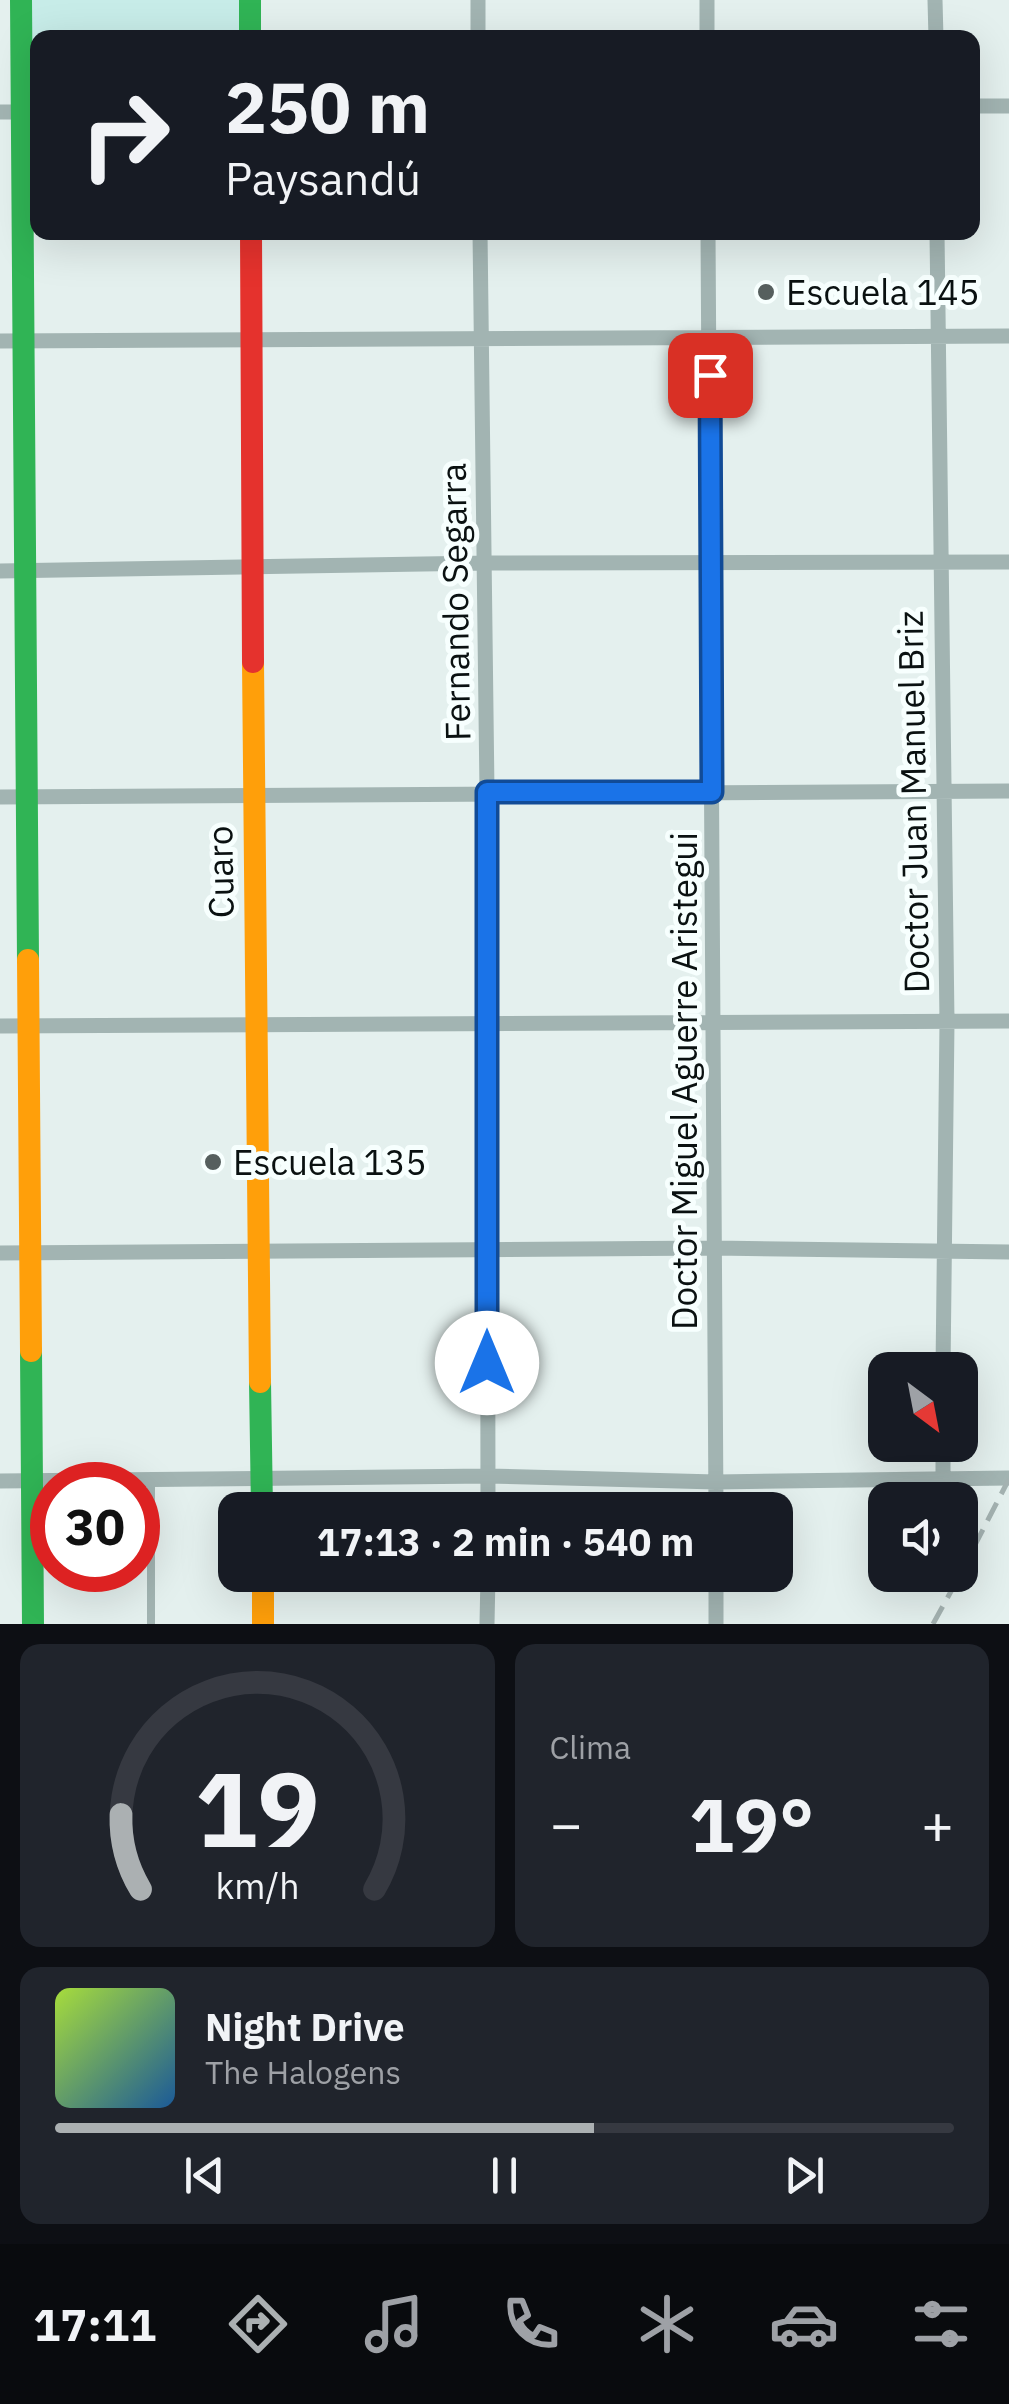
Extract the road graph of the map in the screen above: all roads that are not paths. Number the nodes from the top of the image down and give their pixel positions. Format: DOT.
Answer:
graph roads {
  1 [pos="21,0"];
  2 [pos="250,0"];
  3 [pos="478,0"];
  4 [pos="706,0"];
  5 [pos="936,0"];
  6 [pos="250,30"];
  7 [pos="478,30"];
  8 [pos="707,30"];
  9 [pos="936,30"];
  10 [pos="980,106"];
  11 [pos="1009,106"];
  12 [pos="20,112"];
  13 [pos="251,240"];
  14 [pos="480,240"];
  15 [pos="708,240"];
  16 [pos="936,240"];
  17 [pos="1009,336"];
  18 [pos="709,337"];
  19 [pos="937,337"];
  20 [pos="482,338"];
  21 [pos="252,340"];
  22 [pos="11,341"];
  23 [pos="485,562"];
  24 [pos="1009,562"];
  25 [pos="940,563"];
  26 [pos="711,564"];
  27 [pos="253,568"];
  28 [pos="0,570"];
  29 [pos="24,570"];
  30 [pos="942,790"];
  31 [pos="1009,791"];
  32 [pos="487,792"];
  33 [pos="712,792"];
  34 [pos="253,795"];
  35 [pos="25,796"];
  36 [pos="0,797"];
  37 [pos="1009,1021"];
  38 [pos="714,1022"];
  39 [pos="946,1022"];
  40 [pos="486,1024"];
  41 [pos="258,1025"];
  42 [pos="0,1026"];
  43 [pos="30,1026"];
  44 [pos="715,1248"];
  45 [pos="486,1250"];
  46 [pos="259,1251"];
  47 [pos="1009,1252"];
  48 [pos="0,1253"];
  49 [pos="30,1253"];
  50 [pos="942,1253"];
  51 [pos="943,1352"];
  52 [pos="31,1462"];
  53 [pos="943,1462"];
  54 [pos="488,1476"];
  55 [pos="1009,1478"];
  56 [pos="262,1479"];
  57 [pos="943,1479"];
  58 [pos="30,1480"];
  59 [pos="160,1480"];
  60 [pos="0,1481"];
  61 [pos="716,1482"];
  62 [pos="262,1492"];
  63 [pos="488,1492"];
  64 [pos="716,1492"];
  65 [pos="33,1592"];
  66 [pos="151,1592"];
  67 [pos="262,1592"];
  68 [pos="488,1592"];
  69 [pos="716,1592"];
  70 [pos="33,1624"];
  71 [pos="151,1624"];
  72 [pos="263,1624"];
  73 [pos="487,1624"];
  74 [pos="716,1624"];
  1 -- 12 [label="street"];
  2 -- 6 [label="street"];
  3 -- 7 [label="street"];
  4 -- 8 [label="street"];
  5 -- 9 [label="street"];
  10 -- 11 [label="street"];
  12 -- 22 [label="street"];
  13 -- 21 [label="street, Cuaro"];
  14 -- 20 [label="street, Fernando Segarra"];
  15 -- 18 [label="street, Doctor Miguel Aguerre Aristegui"];
  16 -- 19 [label="street, Doctor Juan Manuel Briz"];
  17 -- 19 [label="street"];
  18 -- 19 [label="street"];
  18 -- 20 [label="street"];
  18 -- 26 [label="street, Doctor Miguel Aguerre Aristegui"];
  19 -- 25 [label="street, Doctor Juan Manuel Briz"];
  20 -- 21 [label="street"];
  20 -- 23 [label="street, Fernando Segarra"];
  21 -- 22 [label="street"];
  21 -- 27 [label="street, Cuaro"];
  22 -- 29 [label="street"];
  23 -- 26 [label="street"];
  23 -- 27 [label="street"];
  23 -- 32 [label="street, Fernando Segarra"];
  24 -- 25 [label="street"];
  25 -- 26 [label="street"];
  25 -- 30 [label="street, Doctor Juan Manuel Briz"];
  26 -- 33 [label="street, Doctor Miguel Aguerre Aristegui"];
  27 -- 29 [label="street"];
  27 -- 34 [label="street, Cuaro"];
  28 -- 29 [label="street"];
  29 -- 35 [label="street"];
  30 -- 31 [label="street"];
  30 -- 33 [label="street"];
  30 -- 39 [label="street, Doctor Juan Manuel Briz"];
  32 -- 33 [label="street"];
  32 -- 34 [label="street"];
  32 -- 40 [label="street, Fernando Segarra"];
  33 -- 38 [label="street, Doctor Miguel Aguerre Aristegui"];
  34 -- 35 [label="street"];
  34 -- 41 [label="street, Cuaro"];
  35 -- 36 [label="street"];
  35 -- 43 [label="street"];
  37 -- 39 [label="street"];
  38 -- 39 [label="street"];
  38 -- 40 [label="street"];
  38 -- 44 [label="street, Doctor Miguel Aguerre Aristegui"];
  39 -- 50 [label="street, Doctor Juan Manuel Briz"];
  40 -- 41 [label="street"];
  40 -- 45 [label="street, Fernando Segarra"];
  41 -- 43 [label="street"];
  41 -- 46 [label="street, Cuaro"];
  42 -- 43 [label="street"];
  43 -- 49 [label="street"];
  44 -- 45 [label="street"];
  44 -- 50 [label="street"];
  44 -- 61 [label="street, Doctor Miguel Aguerre Aristegui"];
  45 -- 46 [label="street"];
  45 -- 54 [label="street, Fernando Segarra"];
  46 -- 49 [label="street"];
  46 -- 56 [label="street, Cuaro"];
  47 -- 50 [label="street"];
  48 -- 49 [label="street"];
  49 -- 52 [label="street"];
  50 -- 51 [label="street, Doctor Juan Manuel Briz"];
  53 -- 57 [label="street"];
  54 -- 56 [label="street"];
  54 -- 61 [label="street"];
  54 -- 63 [label="street, Fernando Segarra"];
  55 -- 57 [label="street"];
  56 -- 59 [label="street"];
  56 -- 62 [label="street, Cuaro"];
  57 -- 61 [label="street"];
  58 -- 60 [label="street"];
  61 -- 64 [label="street, Doctor Miguel Aguerre Aristegui"];
  65 -- 70 [label="street"];
  66 -- 71 [label="lane"];
  67 -- 72 [label="street"];
  68 -- 73 [label="street"];
  69 -- 74 [label="street"];
}
